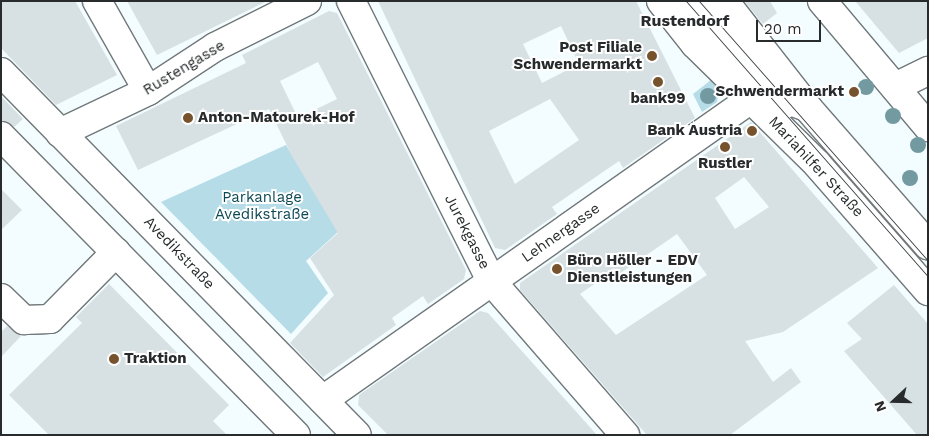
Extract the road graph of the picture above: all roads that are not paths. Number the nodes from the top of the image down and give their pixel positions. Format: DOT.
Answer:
graph roads {
  1 [pos="97,1"];
  2 [pos="308,1"];
  3 [pos="351,1"];
  4 [pos="661,1"];
  5 [pos="693,1"];
  6 [pos="724,1"];
  7 [pos="822,1"];
  8 [pos="928,71"];
  9 [pos="1,72"];
  10 [pos="895,87"];
  11 [pos="148,91"];
  12 [pos="763,97"];
  13 [pos="808,107"];
  14 [pos="928,127"];
  15 [pos="60,133"];
  16 [pos="1,136"];
  17 [pos="911,243"];
  18 [pos="116,252"];
  19 [pos="928,269"];
  20 [pos="492,282"];
  21 [pos="928,290"];
  22 [pos="1,298"];
  23 [pos="323,400"];
  24 [pos="296,435"];
  25 [pos="357,435"];
  26 [pos="625,435"];
  1 -- 11 [label="street"];
  2 -- 11 [label="street, Rustengasse"];
  3 -- 20 [label="street, Jurekgasse"];
  4 -- 12 [label="street"];
  5 -- 12 [label="street"];
  6 -- 13 [label="street, Mariahilfer Straße"];
  7 -- 10 [label="street"];
  8 -- 10 [label="street"];
  9 -- 15 [label="street, Avedikstraße"];
  10 -- 14 [label="street"];
  11 -- 15 [label="street, Rustengasse"];
  12 -- 13 [label="street"];
  12 -- 17 [label="street"];
  12 -- 20 [label="street, Lehnergasse"];
  13 -- 17 [label="street, Mariahilfer Straße"];
  15 -- 23 [label="street, Avedikstraße"];
  16 -- 18 [label="street"];
  17 -- 19 [label="street"];
  17 -- 21 [label="street, Mariahilfer Straße"];
  18 -- 22 [label="street"];
  18 -- 24 [label="street"];
  20 -- 23 [label="street, Lehnergasse"];
  20 -- 26 [label="street, Jurekgasse"];
  23 -- 25 [label="street, Avedikstraße"];
}
